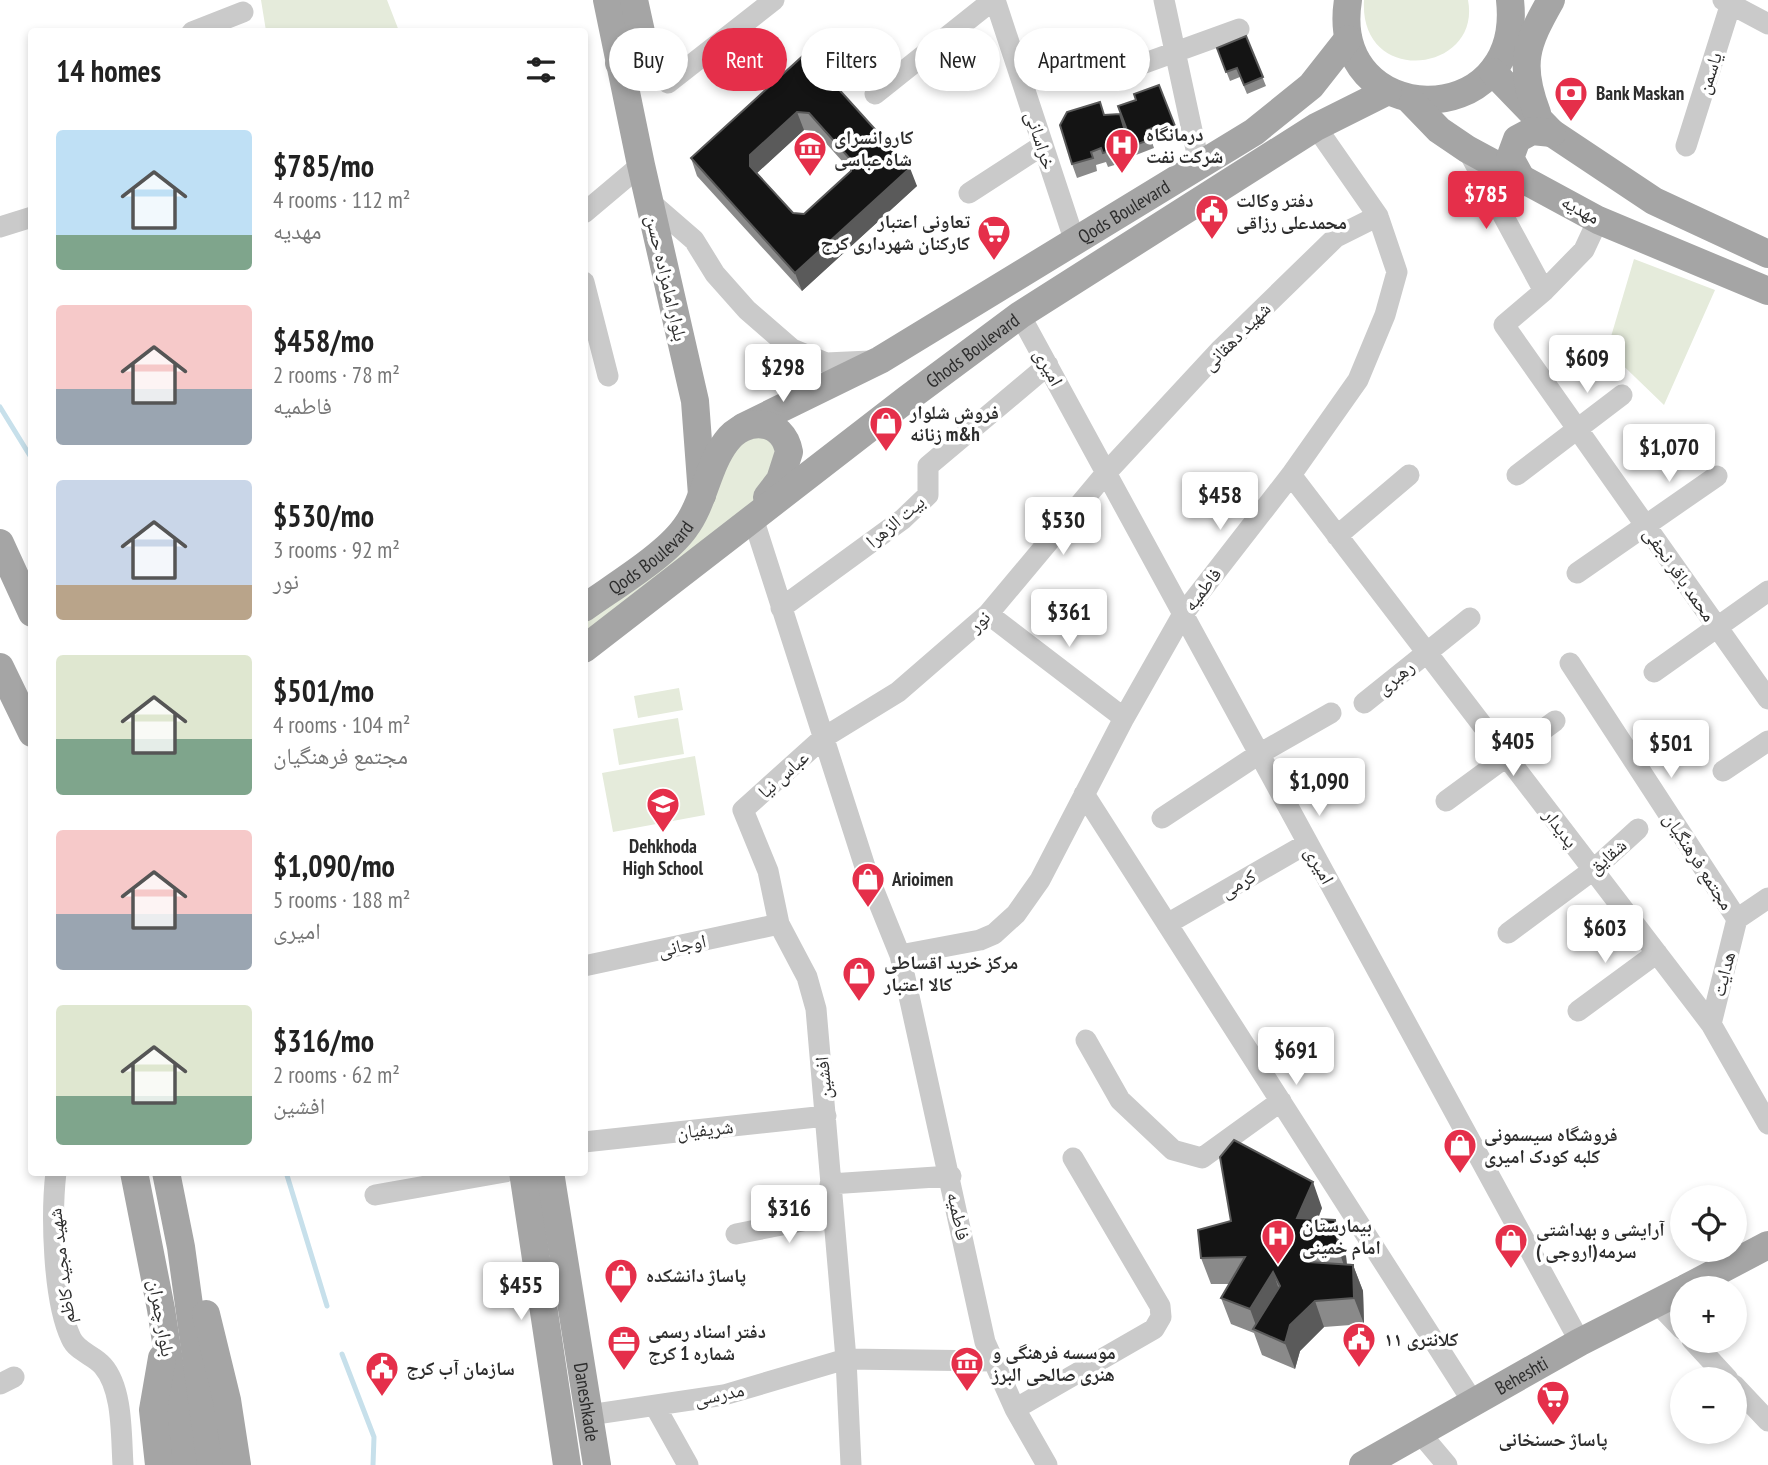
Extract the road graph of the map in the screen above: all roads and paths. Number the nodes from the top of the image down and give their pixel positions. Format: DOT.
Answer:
graph roads {
  1 [pos="607,0"];
  2 [pos="634,0"];
  3 [pos="774,0"];
  4 [pos="994,0"];
  5 [pos="1164,0"];
  6 [pos="1348,0"];
  7 [pos="1539,0"];
  8 [pos="1551,0"];
  9 [pos="1729,1"];
  10 [pos="1511,13"];
  11 [pos="244,14"];
  12 [pos="1768,24"];
  13 [pos="204,28"];
  14 [pos="612,28"];
  15 [pos="640,28"];
  16 [pos="1239,29"];
  17 [pos="1348,39"];
  18 [pos="1174,52"];
  19 [pos="1150,61"];
  20 [pos="688,67"];
  21 [pos="1493,72"];
  22 [pos="625,91"];
  23 [pos="875,94"];
  24 [pos="1399,95"];
  25 [pos="1316,127"];
  26 [pos="1546,128"];
  27 [pos="1439,130"];
  28 [pos="1043,145"];
  29 [pos="1686,146"];
  30 [pos="1467,149"];
  31 [pos="1199,163"];
  32 [pos="641,165"];
  33 [pos="1520,176"];
  34 [pos="969,193"];
  35 [pos="649,201"];
  36 [pos="588,210"];
  37 [pos="1378,216"];
  38 [pos="28,218"];
  39 [pos="1598,220"];
  40 [pos="0,228"];
  41 [pos="1074,239"];
  42 [pos="1768,254"];
  43 [pos="1544,291"];
  44 [pos="1768,291"];
  45 [pos="588,298"];
  46 [pos="1020,315"];
  47 [pos="880,360"];
  48 [pos="1048,365"];
  49 [pos="608,376"];
  50 [pos="1622,395"];
  51 [pos="743,427"];
  52 [pos="1577,429"];
  53 [pos="1106,473"];
  54 [pos="1291,475"];
  55 [pos="1409,475"];
  56 [pos="1517,475"];
  57 [pos="1717,476"];
  58 [pos="702,495"];
  59 [pos="753,518"];
  60 [pos="1646,526"];
  61 [pos="1337,536"];
  62 [pos="0,543"];
  63 [pos="1577,573"];
  64 [pos="1768,591"];
  65 [pos="28,604"];
  66 [pos="588,605"];
  67 [pos="781,608"];
  68 [pos="988,614"];
  69 [pos="1183,614"];
  70 [pos="1470,618"];
  71 [pos="1718,628"];
  72 [pos="588,646"];
  73 [pos="1426,652"];
  74 [pos="1570,663"];
  75 [pos="0,667"];
  76 [pos="1654,671"];
  77 [pos="1768,699"];
  78 [pos="1364,703"];
  79 [pos="1331,713"];
  80 [pos="1124,718"];
  81 [pos="1555,721"];
  82 [pos="28,725"];
  83 [pos="823,738"];
  84 [pos="1768,741"];
  85 [pos="1259,754"];
  86 [pos="1507,757"];
  87 [pos="1723,771"];
  88 [pos="1084,794"];
  89 [pos="1446,801"];
  90 [pos="743,810"];
  91 [pos="1162,818"];
  92 [pos="1638,829"];
  93 [pos="1308,843"];
  94 [pos="1593,870"];
  95 [pos="1768,898"];
  96 [pos="1737,919"];
  97 [pos="779,924"];
  98 [pos="1167,924"];
  99 [pos="1508,933"];
  100 [pos="1657,953"];
  101 [pos="900,955"];
  102 [pos="588,965"];
  103 [pos="1578,1012"];
  104 [pos="1711,1024"];
  105 [pos="1086,1040"];
  106 [pos="1281,1101"];
  107 [pos="826,1116"];
  108 [pos="1768,1124"];
  109 [pos="588,1142"];
  110 [pos="1073,1158"];
  111 [pos="55,1176"];
  112 [pos="135,1176"];
  113 [pos="167,1176"];
  114 [pos="463,1176"];
  115 [pos="524,1176"];
  116 [pos="552,1176"];
  117 [pos="951,1176"];
  118 [pos="417,1180"];
  119 [pos="830,1184"];
  120 [pos="375,1195"];
  121 [pos="833,1215"];
  122 [pos="737,1234"];
  123 [pos="1768,1245"];
  124 [pos="181,1247"];
  125 [pos="1709,1276"];
  126 [pos="1670,1297"];
  127 [pos="166,1335"];
  128 [pos="1580,1342"];
  129 [pos="1704,1353"];
  130 [pos="846,1359"];
  131 [pos="992,1361"];
  132 [pos="1717,1367"];
  133 [pos="1747,1399"];
  134 [pos="1473,1402"];
  135 [pos="655,1406"];
  136 [pos="1015,1409"];
  137 [pos="589,1415"];
  138 [pos="1768,1421"];
  139 [pos="1420,1433"];
  140 [pos="123,1465"];
  141 [pos="159,1465"];
  142 [pos="185,1465"];
  143 [pos="211,1465"];
  144 [pos="237,1465"];
  145 [pos="567,1465"];
  146 [pos="597,1465"];
  147 [pos="688,1465"];
  148 [pos="851,1465"];
  149 [pos="1047,1465"];
  150 [pos="1363,1465"];
  151 [pos="1447,1465"];
  1 -- 14 [label="main road, بلوار امامزاده حسن"];
  2 -- 15 [label="main road"];
  3 -- 20 [label="street"];
  4 -- 23 [label="street"];
  4 -- 28 [label="street, خراسانی"];
  5 -- 18 [label="street"];
  6 -- 17 [label="main road"];
  7 -- 10 [label="main road"];
  8 -- 26 [label="main road"];
  9 -- 12 [label="street"];
  9 -- 29 [label="street, یاسمن"];
  10 -- 21 [label="main road"];
  11 -- 13 [label="street"];
  16 -- 18 [label="street"];
  17 -- 24 [label="main road, مهدیه"];
  17 -- 31 [label="main road, Qods Boulevard"];
  18 -- 19 [label="street"];
  18 -- 31 [label="street"];
  21 -- 24 [label="main road"];
  21 -- 26 [label="main road"];
  22 -- 32 [label="main road, بلوار امامزاده حسن"];
  24 -- 25 [label="main road, Ghods Boulevard"];
  24 -- 27 [label="main road, مهدیه"];
  25 -- 27 [label="main road"];
  25 -- 37 [label="street, فاطمیه"];
  25 -- 46 [label="main road, Ghods Boulevard"];
  26 -- 33 [label="main road"];
  26 -- 42 [label="main road"];
  27 -- 30 [label="main road, مهدیه"];
  28 -- 34 [label="street"];
  28 -- 41 [label="street, خراسانی"];
  30 -- 33 [label="main road, مهدیه"];
  30 -- 43 [label="street"];
  31 -- 41 [label="main road, Qods Boulevard"];
  32 -- 35 [label="main road, بلوار امامزاده حسن"];
  32 -- 36 [label="street"];
  33 -- 39 [label="main road, مهدیه"];
  35 -- 47 [label="street"];
  35 -- 58 [label="main road, بلوار امامزاده حسن"];
  37 -- 53 [label="street, شهید دهقانی"];
  37 -- 54 [label="street, فاطمیه"];
  38 -- 40 [label="street"];
  39 -- 43 [label="street, محمد باقر نجفی"];
  39 -- 44 [label="main road, مهدیه"];
  41 -- 47 [label="main road, Qods Boulevard"];
  43 -- 52 [label="street, محمد باقر نجفی"];
  45 -- 49 [label="street"];
  46 -- 48 [label="street, امیری"];
  46 -- 59 [label="main road, Ghods Boulevard"];
  47 -- 51 [label="main road, Qods Boulevard"];
  48 -- 53 [label="street, امیری"];
  48 -- 67 [label="street, بیت الزهرا"];
  50 -- 52 [label="street"];
  51 -- 58 [label="main road, Qods Boulevard"];
  51 -- 59 [label="main road"];
  52 -- 56 [label="street"];
  52 -- 60 [label="street, محمد باقر نجفی"];
  53 -- 68 [label="street, نور"];
  53 -- 69 [label="street, امیری"];
  54 -- 61 [label="street, پدیدار"];
  54 -- 69 [label="street, فاطمیه"];
  55 -- 61 [label="street"];
  57 -- 60 [label="street"];
  58 -- 66 [label="main road, Qods Boulevard"];
  59 -- 67 [label="street, فاطمیه"];
  59 -- 72 [label="main road, Ghods Boulevard"];
  60 -- 63 [label="street"];
  60 -- 71 [label="street, محمد باقر نجفی"];
  61 -- 73 [label="street, پدیدار"];
  62 -- 65 [label="main road"];
  64 -- 71 [label="street"];
  67 -- 83 [label="street, فاطمیه"];
  68 -- 80 [label="street"];
  68 -- 83 [label="street, نور"];
  69 -- 80 [label="street, فاطمیه"];
  69 -- 85 [label="street, امیری"];
  70 -- 73 [label="street, رهبری"];
  71 -- 76 [label="street"];
  71 -- 77 [label="street, محمد باقر نجفی"];
  73 -- 78 [label="street, رهبری"];
  73 -- 86 [label="street, پدیدار"];
  74 -- 96 [label="street, مجتمع فرهنگیان"];
  75 -- 82 [label="main road"];
  79 -- 85 [label="street"];
  80 -- 88 [label="street, فاطمیه"];
  81 -- 86 [label="street"];
  83 -- 90 [label="street, عباس نیا"];
  83 -- 101 [label="street, فاطمیه"];
  84 -- 87 [label="street"];
  85 -- 91 [label="street"];
  85 -- 93 [label="street, امیری"];
  86 -- 89 [label="street"];
  86 -- 94 [label="street, پدیدار"];
  88 -- 98 [label="street"];
  88 -- 101 [label="street, فاطمیه"];
  90 -- 97 [label="street, افشین"];
  92 -- 94 [label="street, شقایق"];
  93 -- 98 [label="street, کرمی"];
  93 -- 128 [label="street, امیری"];
  94 -- 99 [label="street, شقایق"];
  94 -- 100 [label="street, پدیدار"];
  95 -- 96 [label="street"];
  96 -- 104 [label="street, هدایت"];
  97 -- 102 [label="street, اوجانی"];
  97 -- 107 [label="street, افشین"];
  98 -- 106 [label="street"];
  100 -- 103 [label="street"];
  100 -- 104 [label="street, پدیدار"];
  101 -- 117 [label="street, فاطمیه"];
  104 -- 108 [label="street, پدیدار"];
  105 -- 106 [label="street"];
  106 -- 134 [label="street"];
  107 -- 109 [label="street, شریفیان"];
  107 -- 119 [label="street, افشین"];
  110 -- 136 [label="street"];
  111 -- 140 [label="street, شهید مجید کاظم"];
  112 -- 127 [label="main road, بلوار چمران"];
  113 -- 124 [label="main road, بلوار چمران"];
  114 -- 118 [label="street"];
  115 -- 145 [label="main road, Daneshkade"];
  116 -- 137 [label="main road, Daneshkade"];
  117 -- 119 [label="street"];
  117 -- 131 [label="street, فاطمیه"];
  118 -- 120 [label="street"];
  119 -- 121 [label="street, افشین"];
  121 -- 122 [label="street"];
  121 -- 130 [label="street, افشین"];
  123 -- 125 [label="main road, Beheshti"];
  124 -- 143 [label="main road, بلوار چمران"];
  124 -- 144 [label="main road"];
  126 -- 128 [label="main road, Beheshti"];
  127 -- 141 [label="main road"];
  127 -- 142 [label="main road, بلوار چمران"];
  128 -- 134 [label="main road, Beheshti"];
  129 -- 132 [label="street"];
  130 -- 131 [label="street, مدرسی"];
  130 -- 135 [label="street, مدرسی"];
  130 -- 148 [label="street"];
  131 -- 136 [label="street, فاطمیه"];
  133 -- 138 [label="street"];
  134 -- 139 [label="main road, Beheshti"];
  135 -- 137 [label="street, مدرسی"];
  135 -- 147 [label="street"];
  136 -- 149 [label="street, فاطمیه"];
  137 -- 146 [label="main road, Daneshkade"];
  139 -- 150 [label="main road, Beheshti"];
  139 -- 151 [label="street"];
}
